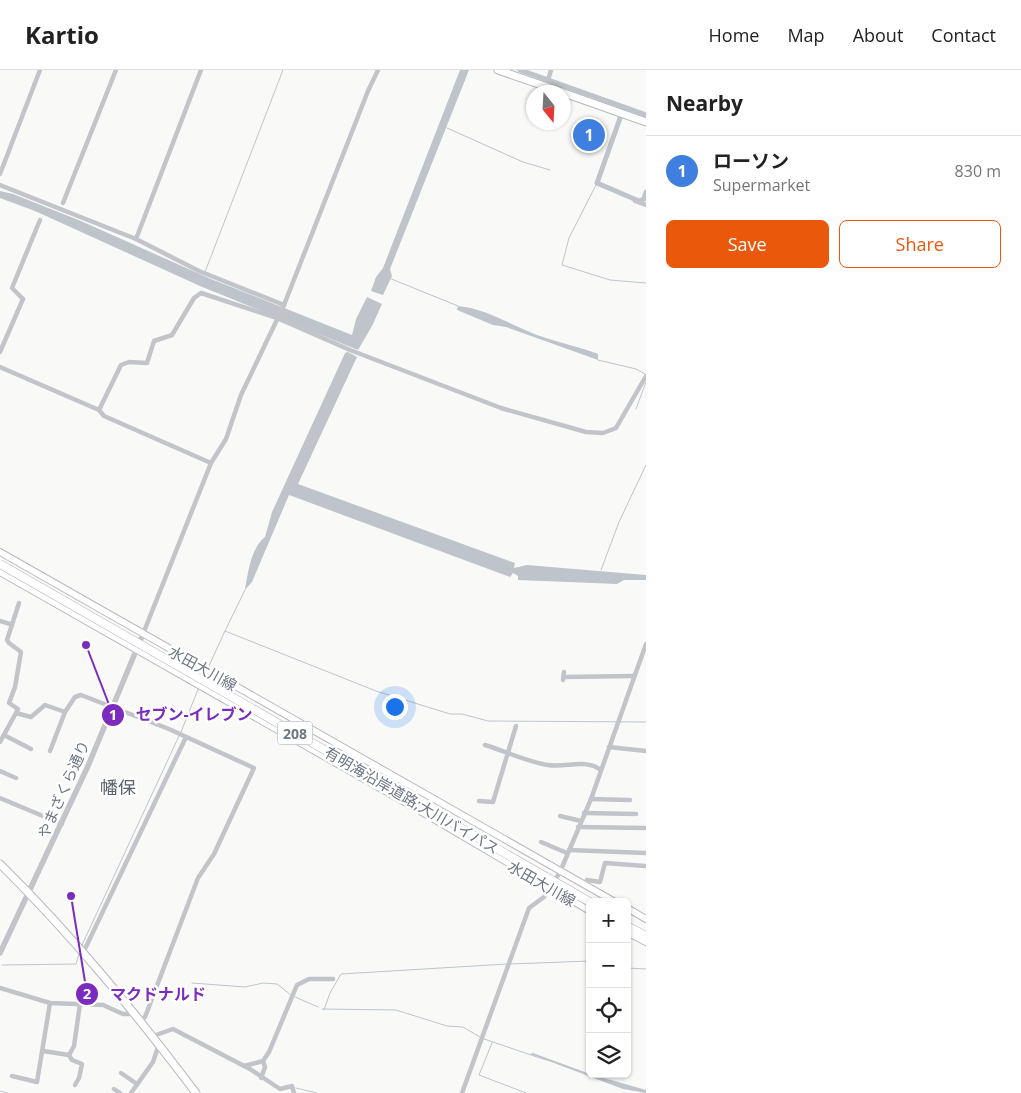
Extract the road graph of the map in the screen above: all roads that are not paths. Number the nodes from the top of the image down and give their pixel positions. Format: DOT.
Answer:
graph roads {
  1 [pos="40,70"];
  2 [pos="116,70"];
  3 [pos="201,70"];
  4 [pos="378,70"];
  5 [pos="498,70"];
  6 [pos="551,70"];
  7 [pos="543,85"];
  8 [pos="546,85"];
  9 [pos="571,96"];
  10 [pos="646,122"];
  11 [pos="0,174"];
  12 [pos="0,185"];
  13 [pos="635,201"];
  14 [pos="63,203"];
  15 [pos="646,205"];
  16 [pos="40,220"];
  17 [pos="136,239"];
  18 [pos="284,306"];
  19 [pos="277,318"];
  20 [pos="0,352"];
  21 [pos="0,367"];
  22 [pos="646,377"];
  23 [pos="99,410"];
  24 [pos="211,463"];
  25 [pos="0,552"];
  26 [pos="0,565"];
  27 [pos="0,572"];
  28 [pos="19,602"];
  29 [pos="0,621"];
  30 [pos="10,624"];
  31 [pos="143,634"];
  32 [pos="0,642"];
  33 [pos="8,642"];
  34 [pos="645,648"];
  35 [pos="137,650"];
  36 [pos="564,676"];
  37 [pos="634,676"];
  38 [pos="112,706"];
  39 [pos="65,712"];
  40 [pos="16,713"];
  41 [pos="516,726"];
  42 [pos="4,736"];
  43 [pos="186,737"];
  44 [pos="0,742"];
  45 [pos="485,745"];
  46 [pos="609,748"];
  47 [pos="31,749"];
  48 [pos="50,751"];
  49 [pos="646,751"];
  50 [pos="508,752"];
  51 [pos="0,770"];
  52 [pos="601,770"];
  53 [pos="16,778"];
  54 [pos="0,798"];
  55 [pos="591,799"];
  56 [pos="630,800"];
  57 [pos="480,801"];
  58 [pos="584,813"];
  59 [pos="636,814"];
  60 [pos="560,816"];
  61 [pos="581,822"];
  62 [pos="62,824"];
  63 [pos="578,827"];
  64 [pos="646,828"];
  65 [pos="541,842"];
  66 [pos="568,851"];
  67 [pos="646,853"];
  68 [pos="0,864"];
  69 [pos="645,866"];
  70 [pos="560,872"];
  71 [pos="584,884"];
  72 [pos="551,888"];
  73 [pos="28,891"];
  74 [pos="609,898"];
  75 [pos="586,901"];
  76 [pos="586,908"];
  77 [pos="631,910"];
  78 [pos="646,919"];
  79 [pos="631,926"];
  80 [pos="631,934"];
  81 [pos="646,935"];
  82 [pos="646,942"];
  83 [pos="81,948"];
  84 [pos="0,953"];
  85 [pos="333,979"];
  86 [pos="0,988"];
  87 [pos="50,1003"];
  88 [pos="80,1004"];
  89 [pos="135,1014"];
  90 [pos="141,1021"];
  91 [pos="153,1036"];
  92 [pos="158,1044"];
  93 [pos="43,1051"];
  94 [pos="69,1055"];
  95 [pos="262,1061"];
  96 [pos="244,1066"];
  97 [pos="121,1073"];
  98 [pos="12,1076"];
  99 [pos="261,1078"];
  100 [pos="137,1084"];
  101 [pos="75,1085"];
  102 [pos="114,1089"];
  103 [pos="120,1093"];
  104 [pos="131,1093"];
  105 [pos="196,1093"];
  106 [pos="294,1093"];
  107 [pos="462,1093"];
  1 -- 11 [label="street"];
  2 -- 14 [label="street"];
  3 -- 17 [label="street"];
  4 -- 18 [label="street"];
  5 -- 7 [label="main road"];
  6 -- 8 [label="street"];
  9 -- 10 [label="main road"];
  12 -- 17 [label="street"];
  13 -- 15 [label="street"];
  16 -- 20 [label="street"];
  17 -- 18 [label="street"];
  18 -- 19 [label="street"];
  19 -- 22 [label="street"];
  19 -- 23 [label="street"];
  19 -- 24 [label="street"];
  21 -- 23 [label="street"];
  23 -- 24 [label="street"];
  24 -- 31 [label="street"];
  25 -- 31 [label="main road, 水田大川線"];
  26 -- 75 [label="highway, 有明海沿岸道路;大川バイパス / 208, bridge"];
  27 -- 35 [label="main road, 水田大川線"];
  28 -- 30 [label="street"];
  29 -- 30 [label="street"];
  30 -- 33 [label="street"];
  31 -- 35 [label="street, やまざくら通り"];
  31 -- 70 [label="main road, 水田大川線"];
  32 -- 33 [label="street"];
  33 -- 40 [label="street"];
  34 -- 37 [label="street"];
  35 -- 38 [label="street, やまざくら通り"];
  35 -- 72 [label="main road, 水田大川線"];
  36 -- 37 [label="street"];
  37 -- 46 [label="street"];
  38 -- 39 [label="street"];
  38 -- 43 [label="street"];
  38 -- 62 [label="street, やまざくら通り"];
  39 -- 40 [label="street"];
  39 -- 48 [label="street"];
  40 -- 42 [label="street"];
  41 -- 50 [label="street"];
  42 -- 44 [label="street"];
  42 -- 47 [label="street"];
  43 -- 83 [label="street"];
  43 -- 90 [label="street"];
  45 -- 50 [label="street"];
  46 -- 49 [label="street"];
  46 -- 52 [label="street"];
  50 -- 52 [label="street"];
  50 -- 57 [label="street"];
  51 -- 53 [label="street"];
  52 -- 55 [label="street"];
  54 -- 62 [label="street"];
  55 -- 56 [label="street"];
  55 -- 58 [label="street"];
  58 -- 59 [label="street"];
  58 -- 61 [label="street"];
  60 -- 61 [label="street"];
  61 -- 63 [label="street"];
  62 -- 73 [label="street, やまざくら通り"];
  63 -- 64 [label="street"];
  63 -- 66 [label="street"];
  65 -- 66 [label="street"];
  66 -- 67 [label="street"];
  66 -- 70 [label="street"];
  68 -- 73 [label="main road"];
  69 -- 71 [label="street"];
  70 -- 71 [label="main road, 水田大川線"];
  70 -- 72 [label="street"];
  71 -- 74 [label="main road, 水田大川線"];
  72 -- 76 [label="main road, 水田大川線"];
  72 -- 107 [label="street"];
  73 -- 83 [label="main road"];
  73 -- 84 [label="street, やまざくら通り"];
  77 -- 78 [label="main road"];
  79 -- 81 [label="highway"];
  80 -- 82 [label="main road"];
  83 -- 89 [label="main road"];
  85 -- 95 [label="street"];
  86 -- 87 [label="street"];
  87 -- 88 [label="street"];
  87 -- 93 [label="street"];
  88 -- 89 [label="street"];
  88 -- 94 [label="street"];
  89 -- 90 [label="main road"];
  90 -- 91 [label="main road"];
  91 -- 92 [label="main road"];
  91 -- 96 [label="street"];
  92 -- 100 [label="street"];
  92 -- 105 [label="main road"];
  93 -- 94 [label="street"];
  93 -- 98 [label="street"];
  94 -- 101 [label="street"];
  95 -- 96 [label="street"];
  95 -- 99 [label="street"];
  96 -- 99 [label="street"];
  97 -- 100 [label="street"];
  99 -- 106 [label="street"];
  100 -- 104 [label="street"];
  102 -- 103 [label="street"];
}
